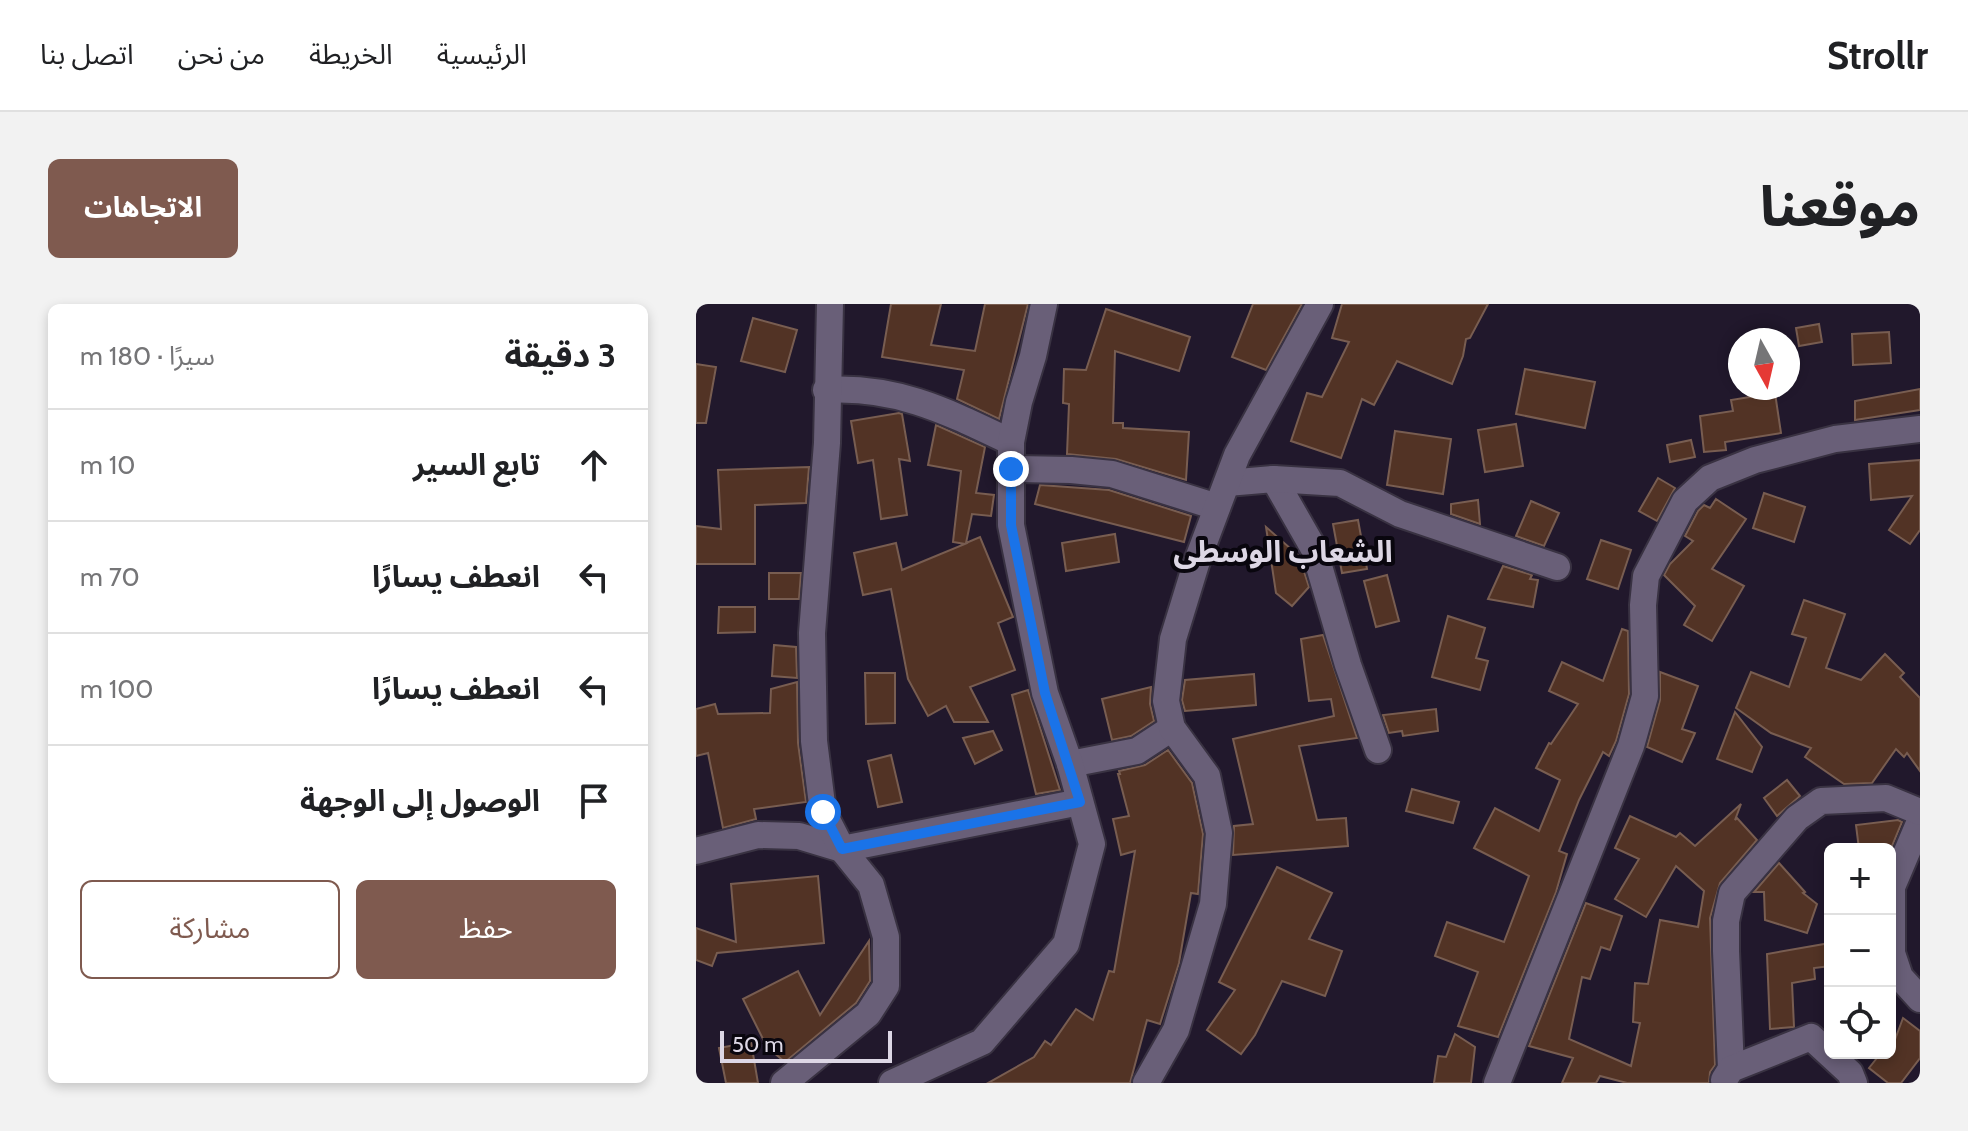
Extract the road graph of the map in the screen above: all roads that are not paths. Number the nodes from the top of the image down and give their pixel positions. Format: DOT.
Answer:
graph roads {
  1 [pos="830,304"];
  2 [pos="1044,304"];
  3 [pos="1320,304"];
  4 [pos="826,390"];
  5 [pos="1920,429"];
  6 [pos="1011,442"];
  7 [pos="1011,469"];
  8 [pos="1274,479"];
  9 [pos="1222,495"];
  10 [pos="1557,567"];
  11 [pos="1172,728"];
  12 [pos="1378,750"];
  13 [pos="1070,764"];
  14 [pos="1080,802"];
  15 [pos="1920,812"];
  16 [pos="1920,821"];
  17 [pos="842,849"];
  18 [pos="696,851"];
  19 [pos="1920,999"];
  20 [pos="1727,1076"];
  21 [pos="784,1083"];
  22 [pos="892,1083"];
  23 [pos="1146,1083"];
  24 [pos="1497,1083"];
  25 [pos="1854,1083"];
  1 -- 4 [label="street"];
  2 -- 6 [label="street"];
  3 -- 9 [label="street"];
  4 -- 6 [label="street"];
  4 -- 17 [label="street"];
  5 -- 24 [label="street"];
  6 -- 7 [label="street"];
  7 -- 9 [label="street"];
  7 -- 13 [label="street"];
  8 -- 9 [label="street"];
  8 -- 10 [label="street"];
  8 -- 12 [label="street"];
  9 -- 11 [label="street"];
  11 -- 13 [label="street"];
  11 -- 23 [label="street"];
  13 -- 14 [label="street"];
  14 -- 17 [label="street"];
  14 -- 22 [label="street"];
  15 -- 20 [label="street"];
  16 -- 19 [label="street"];
  17 -- 18 [label="street"];
  17 -- 21 [label="street"];
  20 -- 25 [label="street"];
}
